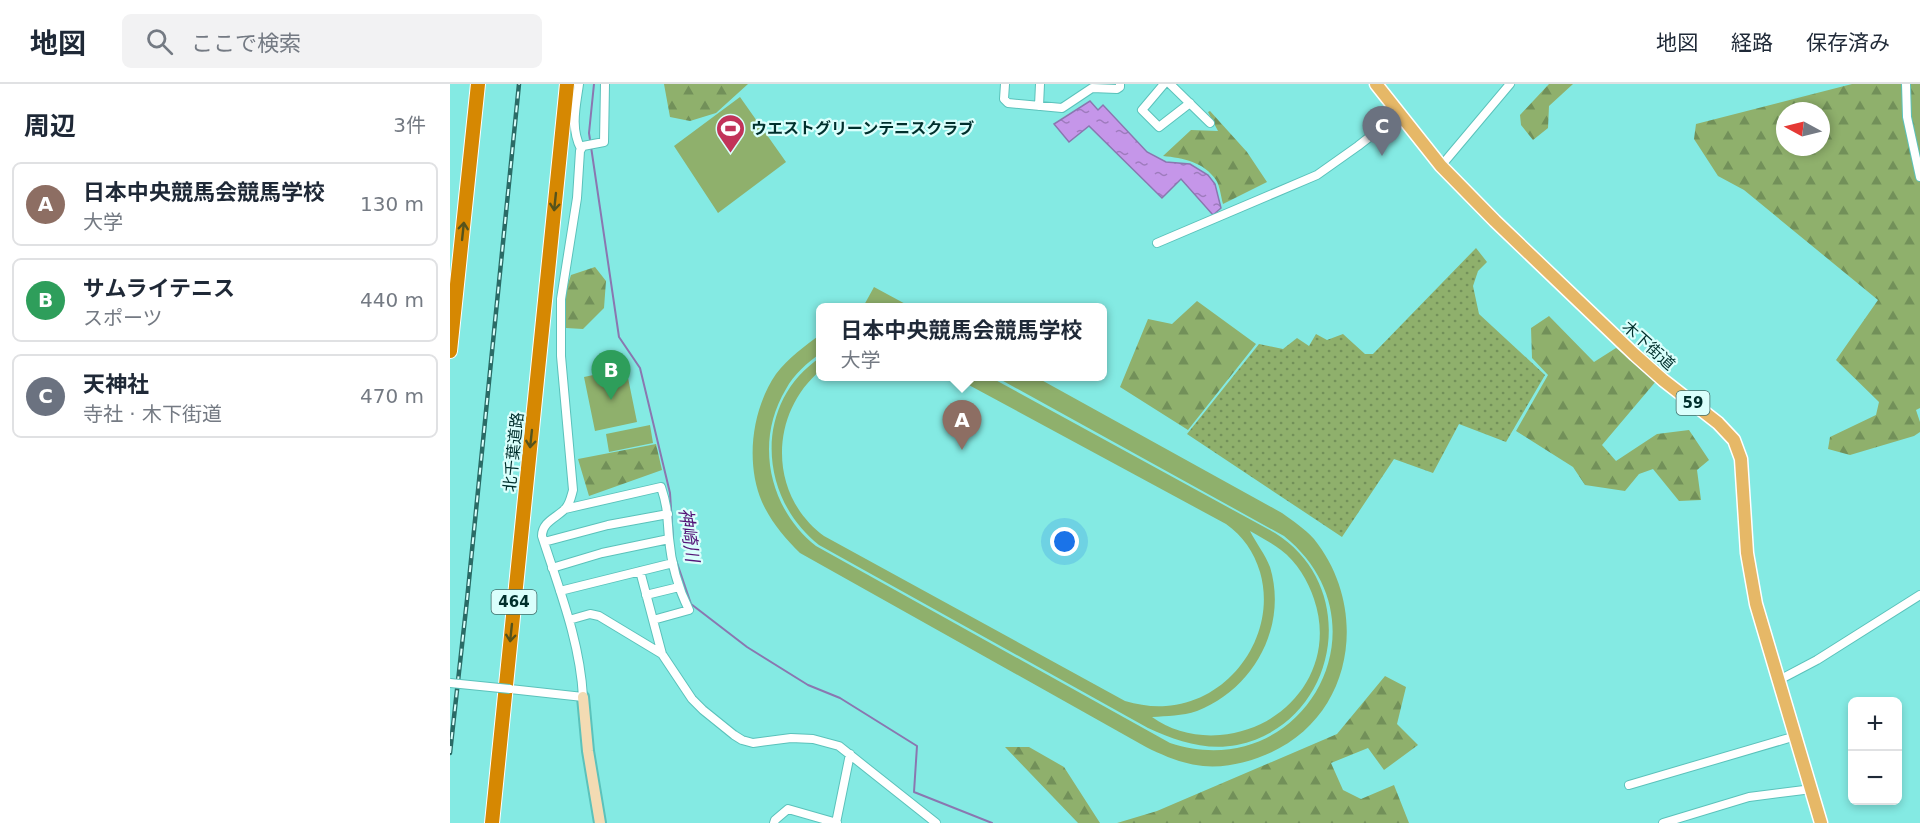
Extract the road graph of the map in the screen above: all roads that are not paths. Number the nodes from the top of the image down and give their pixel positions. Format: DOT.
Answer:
graph roads {
  1 [pos="478,84"];
  2 [pos="567,84"];
  3 [pos="579,84"];
  4 [pos="604,84"];
  5 [pos="1005,84"];
  6 [pos="1040,84"];
  7 [pos="1120,84"];
  8 [pos="1164,84"];
  9 [pos="1170,84"];
  10 [pos="1376,84"];
  11 [pos="1510,84"];
  12 [pos="1906,84"];
  13 [pos="1092,86"];
  14 [pos="1190,103"];
  15 [pos="1039,106"];
  16 [pos="1399,114"];
  17 [pos="1210,123"];
  18 [pos="584,147"];
  19 [pos="1441,166"];
  20 [pos="1920,177"];
  21 [pos="1157,243"];
  22 [pos="450,351"];
  23 [pos="565,509"];
  24 [pos="668,514"];
  25 [pos="669,539"];
  26 [pos="544,542"];
  27 [pos="673,563"];
  28 [pos="552,568"];
  29 [pos="640,571"];
  30 [pos="680,587"];
  31 [pos="560,591"];
  32 [pos="646,595"];
  33 [pos="1920,595"];
  34 [pos="569,620"];
  35 [pos="653,621"];
  36 [pos="662,654"];
  37 [pos="1779,680"];
  38 [pos="450,683"];
  39 [pos="583,697"];
  40 [pos="1796,736"];
  41 [pos="850,754"];
  42 [pos="1629,785"];
  43 [pos="1812,789"];
  44 [pos="924,813"];
  45 [pos="492,823"];
  46 [pos="600,823"];
  47 [pos="774,823"];
  48 [pos="837,823"];
  49 [pos="923,823"];
  50 [pos="936,823"];
  51 [pos="1663,823"];
  52 [pos="1821,823"];
  22 -- 1 [label="highway, one-way"];
  2 -- 45 [label="highway, 北千葉道路 / 464, one-way"];
  3 -- 18 [label="street"];
  4 -- 18 [label="street"];
  5 -- 15 [label="street"];
  6 -- 15 [label="street"];
  7 -- 13 [label="street"];
  8 -- 14 [label="street"];
  9 -- 14 [label="street"];
  10 -- 16 [label="main road, 木下街道 / 59"];
  11 -- 19 [label="street"];
  12 -- 20 [label="street"];
  13 -- 15 [label="street"];
  14 -- 17 [label="street"];
  16 -- 19 [label="main road, 木下街道 / 59"];
  16 -- 21 [label="street"];
  18 -- 23 [label="street"];
  19 -- 37 [label="main road, 木下街道 / 59"];
  23 -- 24 [label="street"];
  23 -- 26 [label="street"];
  24 -- 25 [label="street"];
  24 -- 26 [label="street"];
  25 -- 27 [label="street"];
  25 -- 28 [label="street"];
  26 -- 28 [label="street"];
  27 -- 29 [label="street"];
  27 -- 30 [label="street"];
  28 -- 31 [label="street"];
  29 -- 31 [label="street"];
  29 -- 32 [label="street"];
  30 -- 32 [label="street"];
  30 -- 35 [label="street"];
  31 -- 34 [label="street"];
  32 -- 35 [label="street"];
  33 -- 37 [label="street"];
  34 -- 36 [label="street"];
  34 -- 39 [label="street"];
  35 -- 36 [label="street"];
  36 -- 41 [label="street"];
  37 -- 40 [label="main road, 木下街道 / 59"];
  38 -- 39 [label="street, bridge"];
  39 -- 46 [label="street"];
  40 -- 42 [label="street"];
  40 -- 43 [label="main road, 木下街道 / 59"];
  41 -- 44 [label="street"];
  41 -- 48 [label="street"];
  43 -- 51 [label="street"];
  43 -- 52 [label="main road, 木下街道 / 59"];
  44 -- 49 [label="street"];
  44 -- 50 [label="street"];
  47 -- 48 [label="street"];
}
